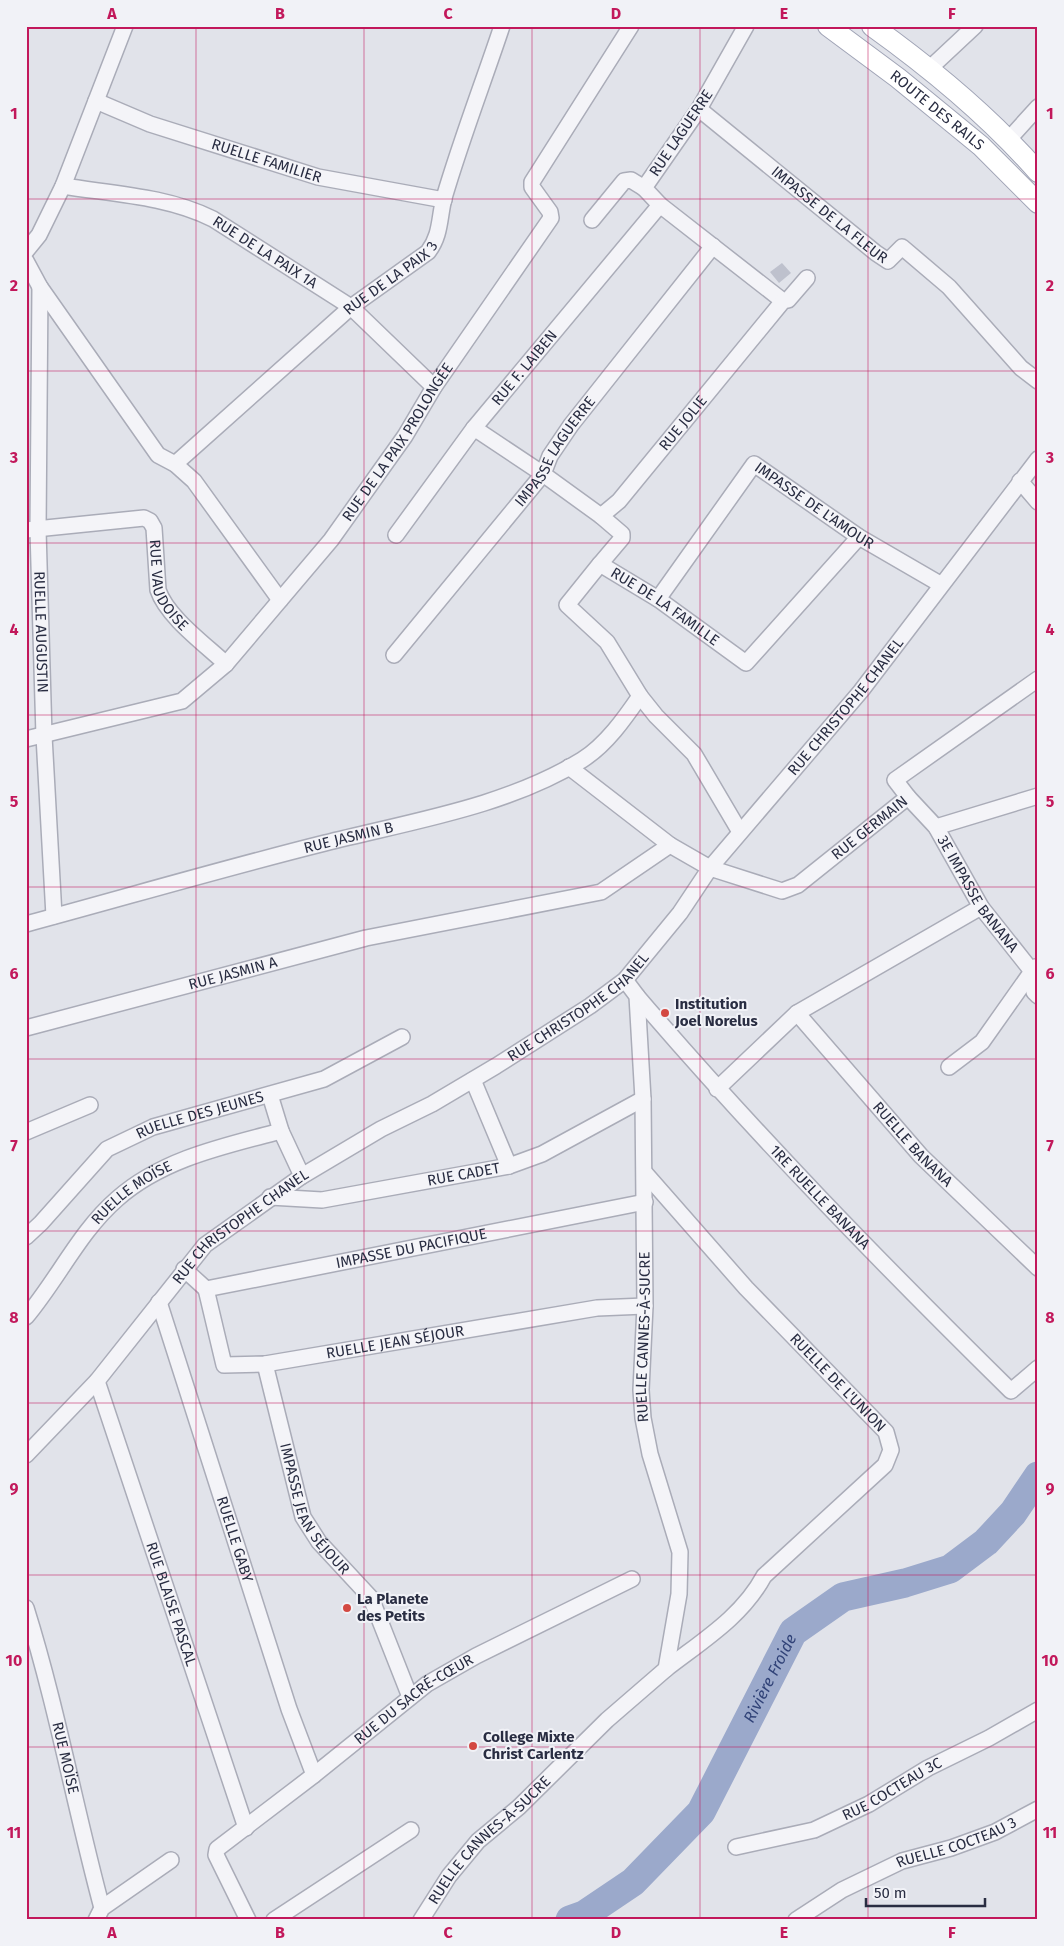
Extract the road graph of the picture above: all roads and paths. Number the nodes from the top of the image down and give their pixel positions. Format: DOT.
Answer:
graph roads {
  1 [pos="125,26"];
  2 [pos="502,26"];
  3 [pos="631,26"];
  4 [pos="746,26"];
  5 [pos="828,26"];
  6 [pos="975,26"];
  7 [pos="874,27"];
  8 [pos="929,70"];
  9 [pos="96,101"];
  10 [pos="1038,107"];
  11 [pos="699,109"];
  12 [pos="1008,139"];
  13 [pos="1038,172"];
  14 [pos="63,186"];
  15 [pos="644,188"];
  16 [pos="444,200"];
  17 [pos="1038,203"];
  18 [pos="660,206"];
  19 [pos="592,220"];
  20 [pos="713,246"];
  21 [pos="26,251"];
  22 [pos="26,261"];
  23 [pos="807,278"];
  24 [pos="40,287"];
  25 [pos="782,301"];
  26 [pos="351,307"];
  27 [pos="1038,381"];
  28 [pos="434,387"];
  29 [pos="474,428"];
  30 [pos="1038,458"];
  31 [pos="175,464"];
  32 [pos="543,474"];
  33 [pos="1020,481"];
  34 [pos="1038,502"];
  35 [pos="601,516"];
  36 [pos="32,530"];
  37 [pos="396,535"];
  38 [pos="859,537"];
  39 [pos="600,564"];
  40 [pos="940,584"];
  41 [pos="658,599"];
  42 [pos="280,600"];
  43 [pos="394,655"];
  44 [pos="226,664"];
  45 [pos="1038,679"];
  46 [pos="640,696"];
  47 [pos="44,736"];
  48 [pos="26,739"];
  49 [pos="569,767"];
  50 [pos="1038,796"];
  51 [pos="908,797"];
  52 [pos="936,828"];
  53 [pos="740,832"];
  54 [pos="670,845"];
  55 [pos="710,868"];
  56 [pos="981,907"];
  57 [pos="54,916"];
  58 [pos="26,924"];
  59 [pos="1035,967"];
  60 [pos="625,980"];
  61 [pos="637,996"];
  62 [pos="1038,996"];
  63 [pos="797,1012"];
  64 [pos="26,1028"];
  65 [pos="402,1037"];
  66 [pos="949,1067"];
  67 [pos="473,1080"];
  68 [pos="717,1089"];
  69 [pos="270,1095"];
  70 [pos="643,1099"];
  71 [pos="90,1105"];
  72 [pos="281,1131"];
  73 [pos="26,1132"];
  74 [pos="509,1166"];
  75 [pos="645,1173"];
  76 [pos="302,1176"];
  77 [pos="270,1197"];
  78 [pos="645,1202"];
  79 [pos="26,1237"];
  80 [pos="1038,1268"];
  81 [pos="184,1269"];
  82 [pos="206,1289"];
  83 [pos="159,1302"];
  84 [pos="644,1306"];
  85 [pos="26,1317"];
  86 [pos="265,1364"];
  87 [pos="1038,1368"];
  88 [pos="97,1380"];
  89 [pos="26,1455"];
  90 [pos="632,1579"];
  91 [pos="26,1608"];
  92 [pos="666,1669"];
  93 [pos="410,1697"];
  94 [pos="1038,1710"];
  95 [pos="314,1776"];
  96 [pos="1038,1810"];
  97 [pos="246,1828"];
  98 [pos="411,1830"];
  99 [pos="736,1847"];
  100 [pos="171,1860"];
  101 [pos="99,1914"];
  102 [pos="248,1920"];
  103 [pos="274,1920"];
  104 [pos="421,1920"];
  105 [pos="796,1920"];
  1 -- 9 [label="street"];
  2 -- 16 [label="street, RUE DE LA PAIX 3"];
  3 -- 28 [label="street, RUE DE LA PAIX PROLONGÉE"];
  4 -- 11 [label="street, RUE LAGUERRE"];
  5 -- 17 [label="main road, ROUTE DES RAILS"];
  6 -- 8 [label="street"];
  7 -- 8 [label="main road, ROUTE DES RAILS"];
  8 -- 12 [label="main road, ROUTE DES RAILS"];
  9 -- 14 [label="street"];
  9 -- 16 [label="street, RUELLE FAMILIER"];
  10 -- 12 [label="street"];
  11 -- 15 [label="street, RUE LAGUERRE"];
  11 -- 27 [label="street, IMPASSE DE LA FLEUR"];
  12 -- 13 [label="main road, ROUTE DES RAILS"];
  14 -- 21 [label="street"];
  14 -- 26 [label="street, RUE DE LA PAIX 1A"];
  15 -- 18 [label="street, RUE LAGUERRE"];
  15 -- 19 [label="street"];
  16 -- 26 [label="street, RUE DE LA PAIX 3"];
  18 -- 20 [label="street, RUE LAGUERRE"];
  18 -- 29 [label="street, RUE F. LAIBEN"];
  20 -- 25 [label="street, RUE LAGUERRE"];
  20 -- 32 [label="street, IMPASSE LAGUERRE"];
  22 -- 24 [label="street"];
  23 -- 25 [label="street, RUE JOLIE"];
  24 -- 31 [label="street"];
  24 -- 36 [label="street, RUELLE AUGUSTIN"];
  25 -- 35 [label="street, RUE JOLIE"];
  26 -- 28 [label="street, RUE DE LA PAIX 1A"];
  26 -- 31 [label="street, RUE DE LA PAIX 3"];
  28 -- 42 [label="street, RUE DE LA PAIX PROLONGÉE"];
  29 -- 32 [label="street"];
  29 -- 37 [label="street, RUE F. LAIBEN"];
  30 -- 33 [label="street, RUE CHRISTOPHE CHANEL"];
  31 -- 42 [label="street"];
  32 -- 35 [label="street"];
  32 -- 43 [label="street, IMPASSE LAGUERRE"];
  33 -- 34 [label="street"];
  33 -- 40 [label="street, RUE CHRISTOPHE CHANEL"];
  35 -- 39 [label="street"];
  36 -- 44 [label="street, RUE VAUDOISE"];
  36 -- 47 [label="street, RUELLE AUGUSTIN"];
  38 -- 40 [label="street, IMPASSE DE L'AMOUR"];
  38 -- 41 [label="street, RUE DE LA FAMILLE"];
  38 -- 41 [label="street, IMPASSE DE L'AMOUR"];
  39 -- 41 [label="street, RUE DE LA FAMILLE"];
  39 -- 46 [label="street, RUE DE LA FAMILLE"];
  40 -- 53 [label="street, RUE CHRISTOPHE CHANEL"];
  42 -- 44 [label="street, RUE DE LA PAIX PROLONGÉE"];
  44 -- 47 [label="street, RUE DE LA PAIX PROLONGÉE"];
  45 -- 51 [label="street, RUE GERMAIN"];
  46 -- 49 [label="street, RUE JASMIN B"];
  46 -- 53 [label="street"];
  47 -- 48 [label="street, RUE DE LA PAIX PROLONGÉE"];
  47 -- 57 [label="street, RUELLE AUGUSTIN"];
  49 -- 54 [label="street, RUE GERMAIN"];
  49 -- 57 [label="street, RUE JASMIN B"];
  50 -- 52 [label="street"];
  51 -- 52 [label="street, 3E IMPASSE BANANA"];
  51 -- 55 [label="street, RUE GERMAIN"];
  52 -- 56 [label="street, 3E IMPASSE BANANA"];
  53 -- 55 [label="street, RUE CHRISTOPHE CHANEL"];
  54 -- 55 [label="street, RUE GERMAIN"];
  54 -- 64 [label="street, RUE JASMIN A"];
  55 -- 60 [label="street, RUE CHRISTOPHE CHANEL"];
  56 -- 59 [label="street, 3E IMPASSE BANANA"];
  56 -- 63 [label="street"];
  57 -- 58 [label="street, RUE JASMIN B"];
  59 -- 62 [label="street, 3E IMPASSE BANANA"];
  59 -- 66 [label="street"];
  60 -- 61 [label="street"];
  60 -- 67 [label="street, RUE CHRISTOPHE CHANEL"];
  61 -- 68 [label="street, 1RE RUELLE BANANA"];
  61 -- 70 [label="street, RUELLE CANNES-À-SUCRE"];
  63 -- 68 [label="street"];
  63 -- 80 [label="street, RUELLE BANANA"];
  65 -- 69 [label="street, RUELLE DES JEUNES"];
  67 -- 74 [label="street"];
  67 -- 76 [label="street, RUE CHRISTOPHE CHANEL"];
  68 -- 87 [label="street, 1RE RUELLE BANANA"];
  69 -- 72 [label="street"];
  69 -- 79 [label="street, RUELLE DES JEUNES"];
  70 -- 74 [label="street, RUE CADET"];
  70 -- 75 [label="street, RUELLE CANNES-À-SUCRE"];
  71 -- 73 [label="street"];
  72 -- 76 [label="street"];
  72 -- 85 [label="street, RUELLE MOÏSE"];
  74 -- 77 [label="street, RUE CADET"];
  75 -- 78 [label="street, RUELLE CANNES-À-SUCRE"];
  75 -- 92 [label="street, RUELLE DE L'UNION"];
  76 -- 77 [label="street, RUE CHRISTOPHE CHANEL"];
  77 -- 81 [label="street, RUE CHRISTOPHE CHANEL"];
  78 -- 82 [label="street, IMPASSE DU PACIFIQUE"];
  78 -- 84 [label="street, RUELLE CANNES-À-SUCRE"];
  81 -- 82 [label="street"];
  81 -- 83 [label="street, RUE CHRISTOPHE CHANEL"];
  82 -- 86 [label="street, RUELLE JEAN SÉJOUR"];
  83 -- 88 [label="street, RUE CHRISTOPHE CHANEL"];
  83 -- 95 [label="street, RUELLE GABY"];
  84 -- 86 [label="street, RUELLE JEAN SÉJOUR"];
  84 -- 92 [label="street, RUELLE CANNES-À-SUCRE"];
  86 -- 93 [label="street, IMPASSE JEAN SÉJOUR"];
  88 -- 89 [label="street, RUE CHRISTOPHE CHANEL"];
  88 -- 97 [label="street, RUE BLAISE PASCAL"];
  90 -- 93 [label="street, RUE DU SACRÉ-CŒUR"];
  91 -- 101 [label="street, RUE MOÏSE"];
  92 -- 104 [label="street, RUELLE CANNES-À-SUCRE"];
  93 -- 95 [label="street, RUE DU SACRÉ-CŒUR"];
  94 -- 99 [label="street, RUE COCTEAU 3C"];
  95 -- 97 [label="street, RUE DU SACRÉ-CŒUR"];
  96 -- 105 [label="street, RUELLE COCTEAU 3"];
  97 -- 102 [label="street, RUE DU SACRÉ-CŒUR"];
  98 -- 103 [label="street"];
  100 -- 101 [label="street"];
}
